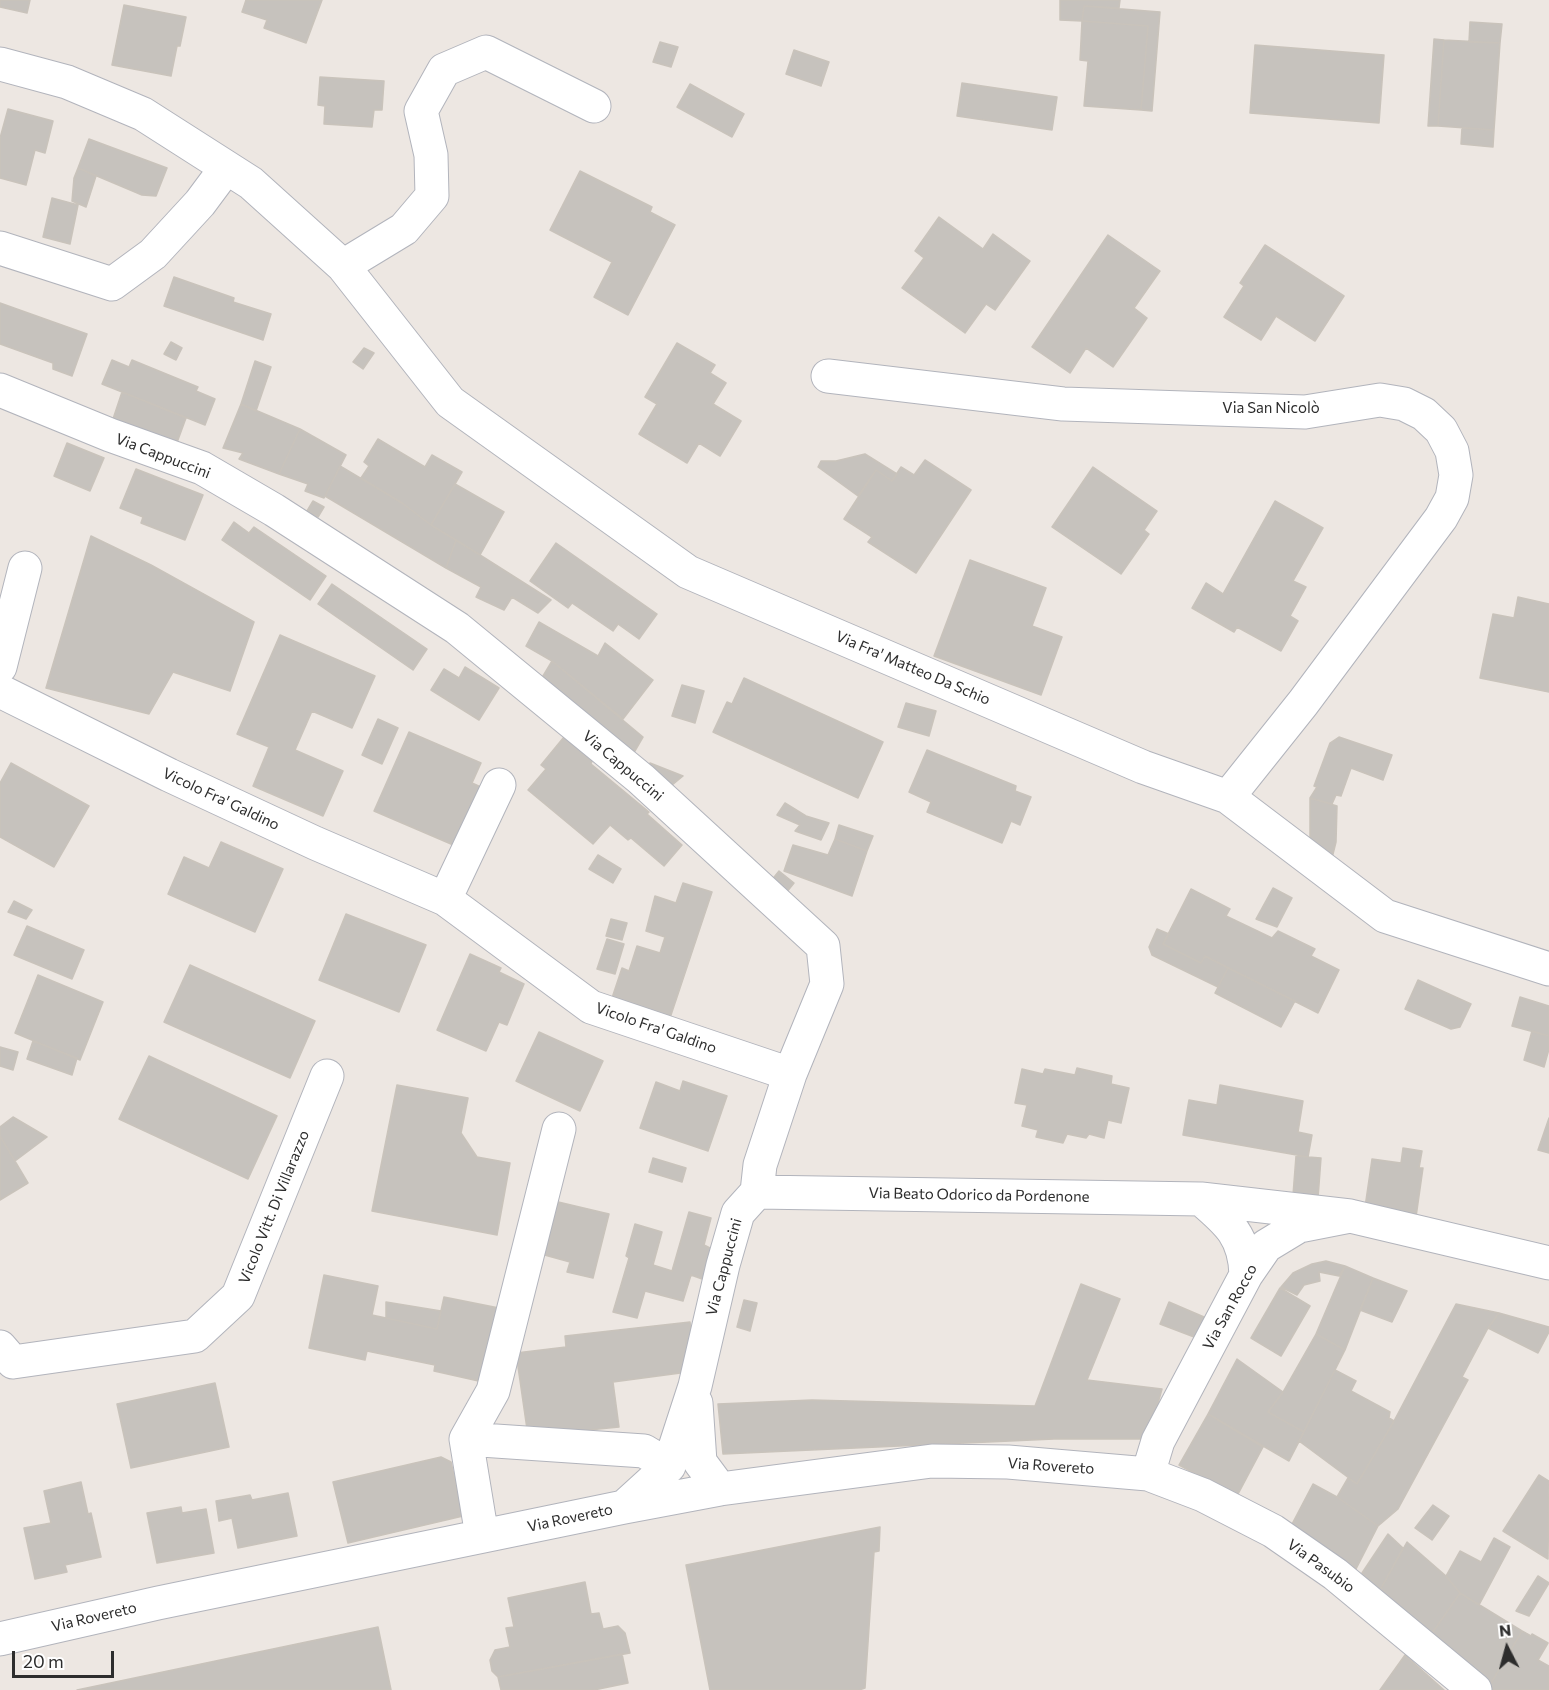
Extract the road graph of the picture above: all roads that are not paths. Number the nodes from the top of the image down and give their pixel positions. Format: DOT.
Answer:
graph roads {
  1 [pos="0,64"];
  2 [pos="594,106"];
  3 [pos="226,168"];
  4 [pos="0,248"];
  5 [pos="344,266"];
  6 [pos="828,376"];
  7 [pos="0,390"];
  8 [pos="25,568"];
  9 [pos="2,652"];
  10 [pos="0,691"];
  11 [pos="499,784"];
  12 [pos="1228,797"];
  13 [pos="445,899"];
  14 [pos="1549,969"];
  15 [pos="790,1074"];
  16 [pos="327,1076"];
  17 [pos="559,1129"];
  18 [pos="757,1192"];
  19 [pos="1201,1199"];
  20 [pos="1350,1216"];
  21 [pos="1549,1263"];
  22 [pos="1246,1275"];
  23 [pos="0,1347"];
  24 [pos="695,1386"];
  25 [pos="466,1439"];
  26 [pos="669,1466"];
  27 [pos="1148,1474"];
  28 [pos="720,1489"];
  29 [pos="624,1507"];
  30 [pos="482,1536"];
  31 [pos="0,1639"];
  32 [pos="1476,1690"];
  1 -- 3 [label="street, Via Fra' Matteo Da Schio"];
  2 -- 5 [label="street"];
  3 -- 4 [label="street"];
  3 -- 5 [label="street, Via Fra' Matteo Da Schio"];
  5 -- 12 [label="street, Via Fra' Matteo Da Schio"];
  6 -- 12 [label="street, Via San Nicolò"];
  7 -- 15 [label="street, Via Cappuccini"];
  8 -- 9 [label="street"];
  10 -- 13 [label="street, Vicolo Fra' Galdino"];
  11 -- 13 [label="street"];
  12 -- 14 [label="street, Via Fra' Matteo Da Schio"];
  13 -- 15 [label="street, Vicolo Fra' Galdino"];
  15 -- 18 [label="street, Via Cappuccini"];
  16 -- 23 [label="street, Vicolo Vitt. Di Villarazzo"];
  17 -- 25 [label="street"];
  18 -- 19 [label="street, Via Beato Odorico da Pordenone"];
  18 -- 24 [label="street, Via Cappuccini"];
  19 -- 20 [label="street, Via Beato Odorico da Pordenone"];
  19 -- 22 [label="street"];
  20 -- 21 [label="street, Via San Rocco"];
  20 -- 22 [label="street, Via San Rocco"];
  22 -- 27 [label="street, Via San Rocco"];
  24 -- 26 [label="street, Via Cappuccini"];
  24 -- 28 [label="street, Via Cappuccini"];
  25 -- 26 [label="street"];
  25 -- 30 [label="street"];
  26 -- 29 [label="street, Via Cappuccini"];
  27 -- 28 [label="street, Via Rovereto"];
  27 -- 32 [label="street, Via Pasubio"];
  28 -- 29 [label="street, Via Rovereto"];
  29 -- 30 [label="street, Via Rovereto"];
  30 -- 31 [label="street, Via Rovereto"];
}
